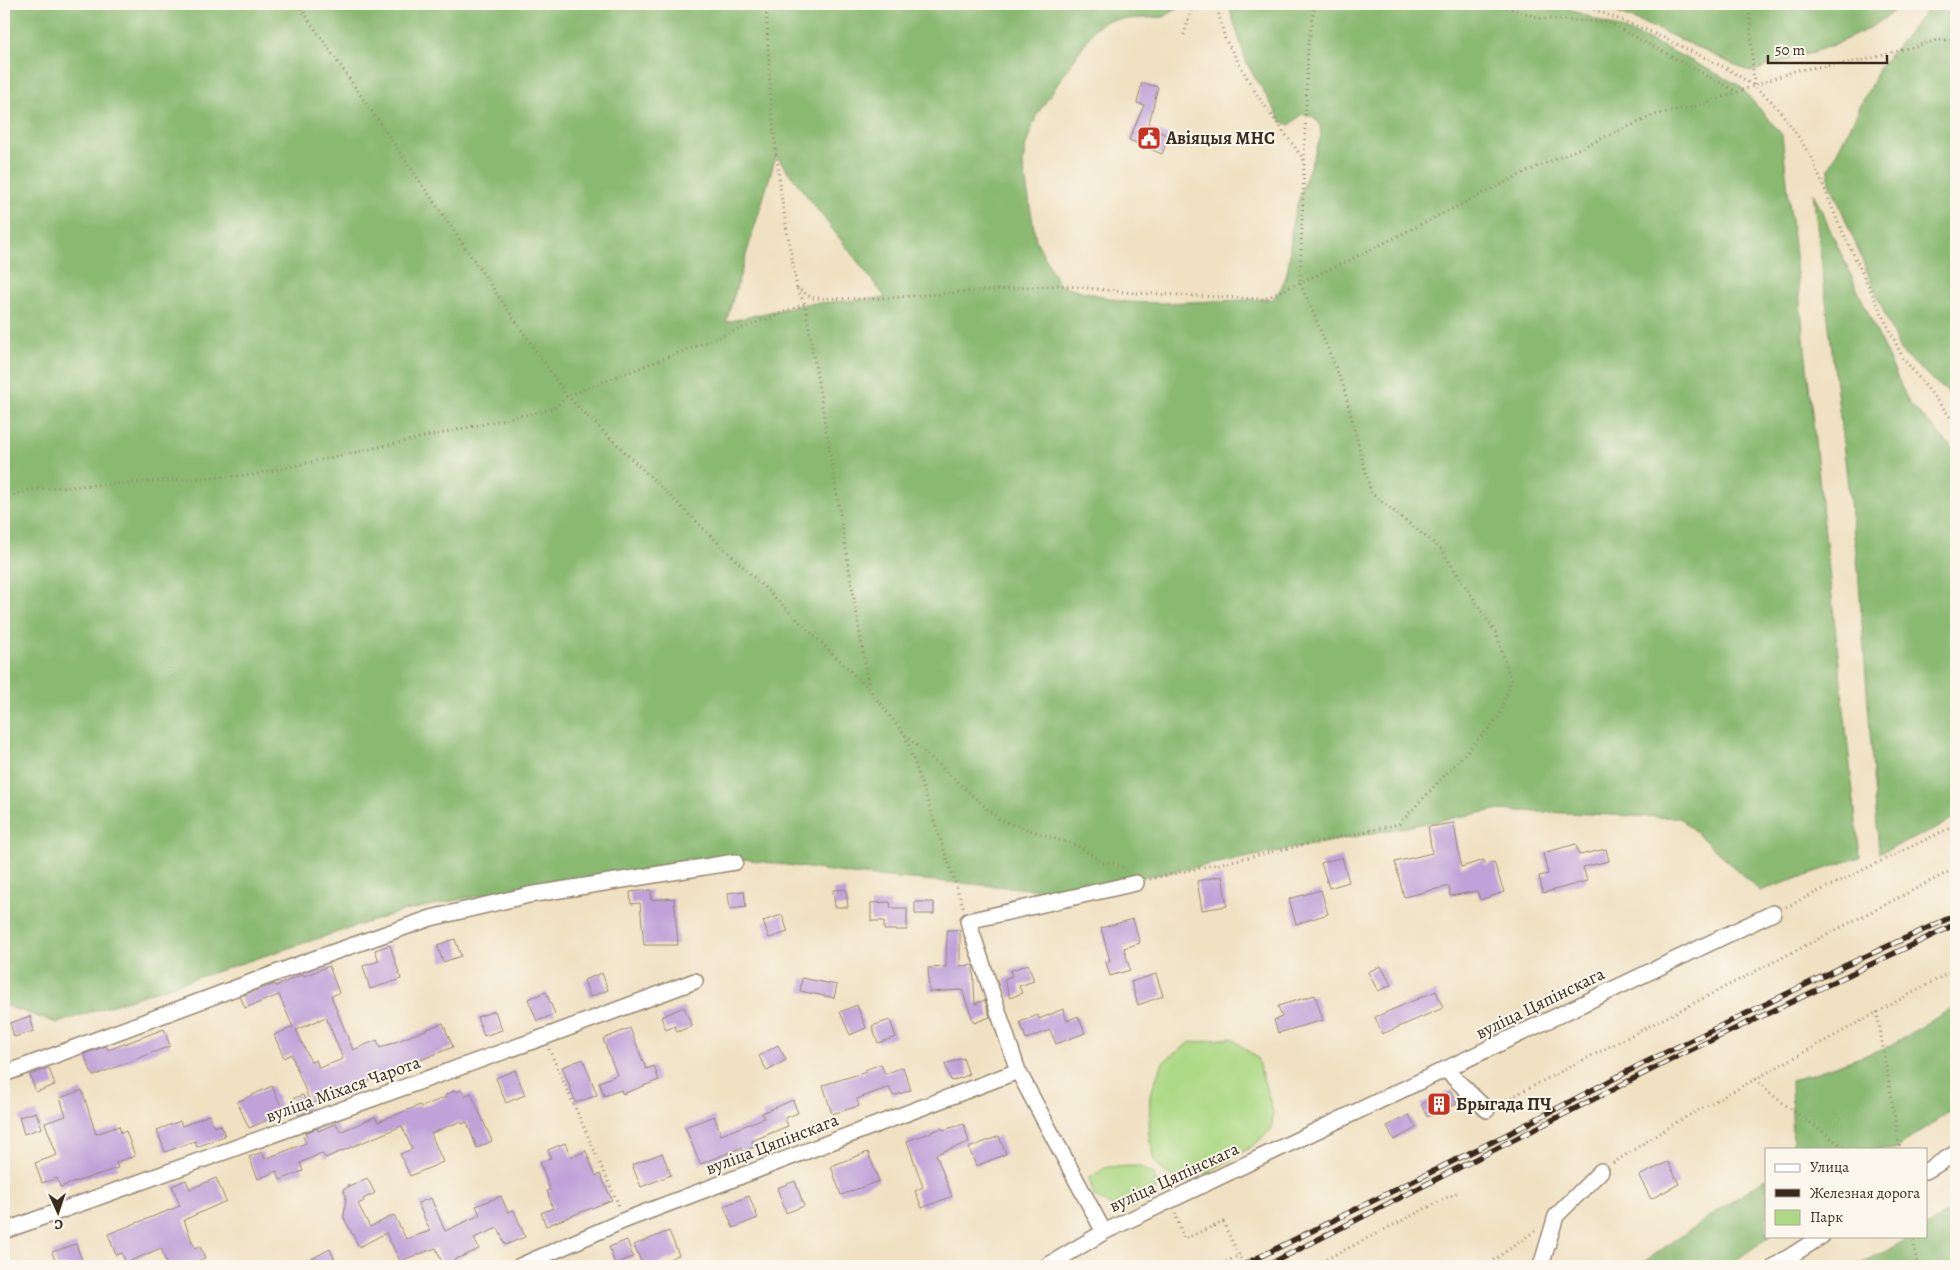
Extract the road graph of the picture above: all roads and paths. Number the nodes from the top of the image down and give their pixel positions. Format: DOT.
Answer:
graph roads {
  1 [pos="298,4"];
  2 [pos="766,4"];
  3 [pos="1193,4"];
  4 [pos="1216,4"];
  5 [pos="1315,4"];
  6 [pos="1497,4"];
  7 [pos="1580,4"];
  8 [pos="1749,4"];
  9 [pos="1184,35"];
  10 [pos="1956,40"];
  11 [pos="1754,86"];
  12 [pos="1737,92"];
  13 [pos="1304,160"];
  14 [pos="1300,282"];
  15 [pos="797,288"];
  16 [pos="805,304"];
  17 [pos="567,396"];
  18 [pos="1956,424"];
  19 [pos="4,498"];
  20 [pos="869,689"];
  21 [pos="905,735"];
  22 [pos="1956,825"];
  23 [pos="736,862"];
  24 [pos="1956,868"];
  25 [pos="1136,882"];
  26 [pos="1773,913"];
  27 [pos="968,921"];
  28 [pos="1956,969"];
  29 [pos="695,980"];
  30 [pos="1878,1012"];
  31 [pos="544,1037"];
  32 [pos="1445,1070"];
  33 [pos="1018,1071"];
  34 [pos="4,1074"];
  35 [pos="1756,1079"];
  36 [pos="1487,1110"];
  37 [pos="1845,1148"];
  38 [pos="1900,1148"];
  39 [pos="1956,1153"];
  40 [pos="1928,1169"];
  41 [pos="1601,1171"];
  42 [pos="1460,1192"];
  43 [pos="1170,1200"];
  44 [pos="1556,1216"];
  45 [pos="625,1220"];
  46 [pos="4,1231"];
  47 [pos="1104,1232"];
  48 [pos="1819,1238"];
  49 [pos="1913,1238"];
  50 [pos="1240,1255"];
  51 [pos="520,1266"];
  52 [pos="1047,1266"];
  53 [pos="1217,1266"];
  54 [pos="1244,1266"];
  55 [pos="1313,1266"];
  56 [pos="1485,1266"];
  57 [pos="1541,1266"];
  58 [pos="1775,1266"];
  59 [pos="1917,1266"];
  1 -- 17 [label="path"];
  2 -- 15 [label="path"];
  3 -- 9 [label="path"];
  4 -- 13 [label="path"];
  5 -- 13 [label="path"];
  6 -- 12 [label="path"];
  7 -- 11 [label="path"];
  8 -- 11 [label="path"];
  10 -- 11 [label="path"];
  11 -- 12 [label="path"];
  11 -- 18 [label="path"];
  12 -- 14 [label="path"];
  13 -- 14 [label="path"];
  14 -- 15 [label="path"];
  14 -- 25 [label="path"];
  15 -- 16 [label="path"];
  16 -- 17 [label="path"];
  16 -- 20 [label="path"];
  17 -- 19 [label="path"];
  17 -- 20 [label="path"];
  20 -- 21 [label="path"];
  21 -- 25 [label="path"];
  21 -- 27 [label="path"];
  22 -- 26 [label="path"];
  23 -- 34 [label="street"];
  24 -- 36 [label="path"];
  25 -- 27 [label="street"];
  26 -- 32 [label="street, вуліца Цяпінскага"];
  27 -- 33 [label="street"];
  28 -- 30 [label="path"];
  29 -- 31 [label="street, вуліца Міхася Чарота"];
  30 -- 35 [label="path"];
  30 -- 38 [label="path"];
  31 -- 45 [label="path"];
  31 -- 46 [label="street, вуліца Міхася Чарота"];
  32 -- 36 [label="street"];
  32 -- 43 [label="street, вуліца Цяпінскага"];
  33 -- 45 [label="street, вуліца Цяпінскага"];
  33 -- 47 [label="street, вуліца Цяпінскага"];
  35 -- 37 [label="path"];
  35 -- 41 [label="path"];
  39 -- 40 [label="street"];
  41 -- 44 [label="street"];
  42 -- 55 [label="path"];
  43 -- 47 [label="street, вуліца Цяпінскага"];
  43 -- 50 [label="path"];
  44 -- 56 [label="path"];
  44 -- 57 [label="street"];
  45 -- 51 [label="street, вуліца Цяпінскага"];
  47 -- 52 [label="street"];
  48 -- 58 [label="street"];
  49 -- 59 [label="path"];
  50 -- 53 [label="path"];
  50 -- 54 [label="path"];
}
